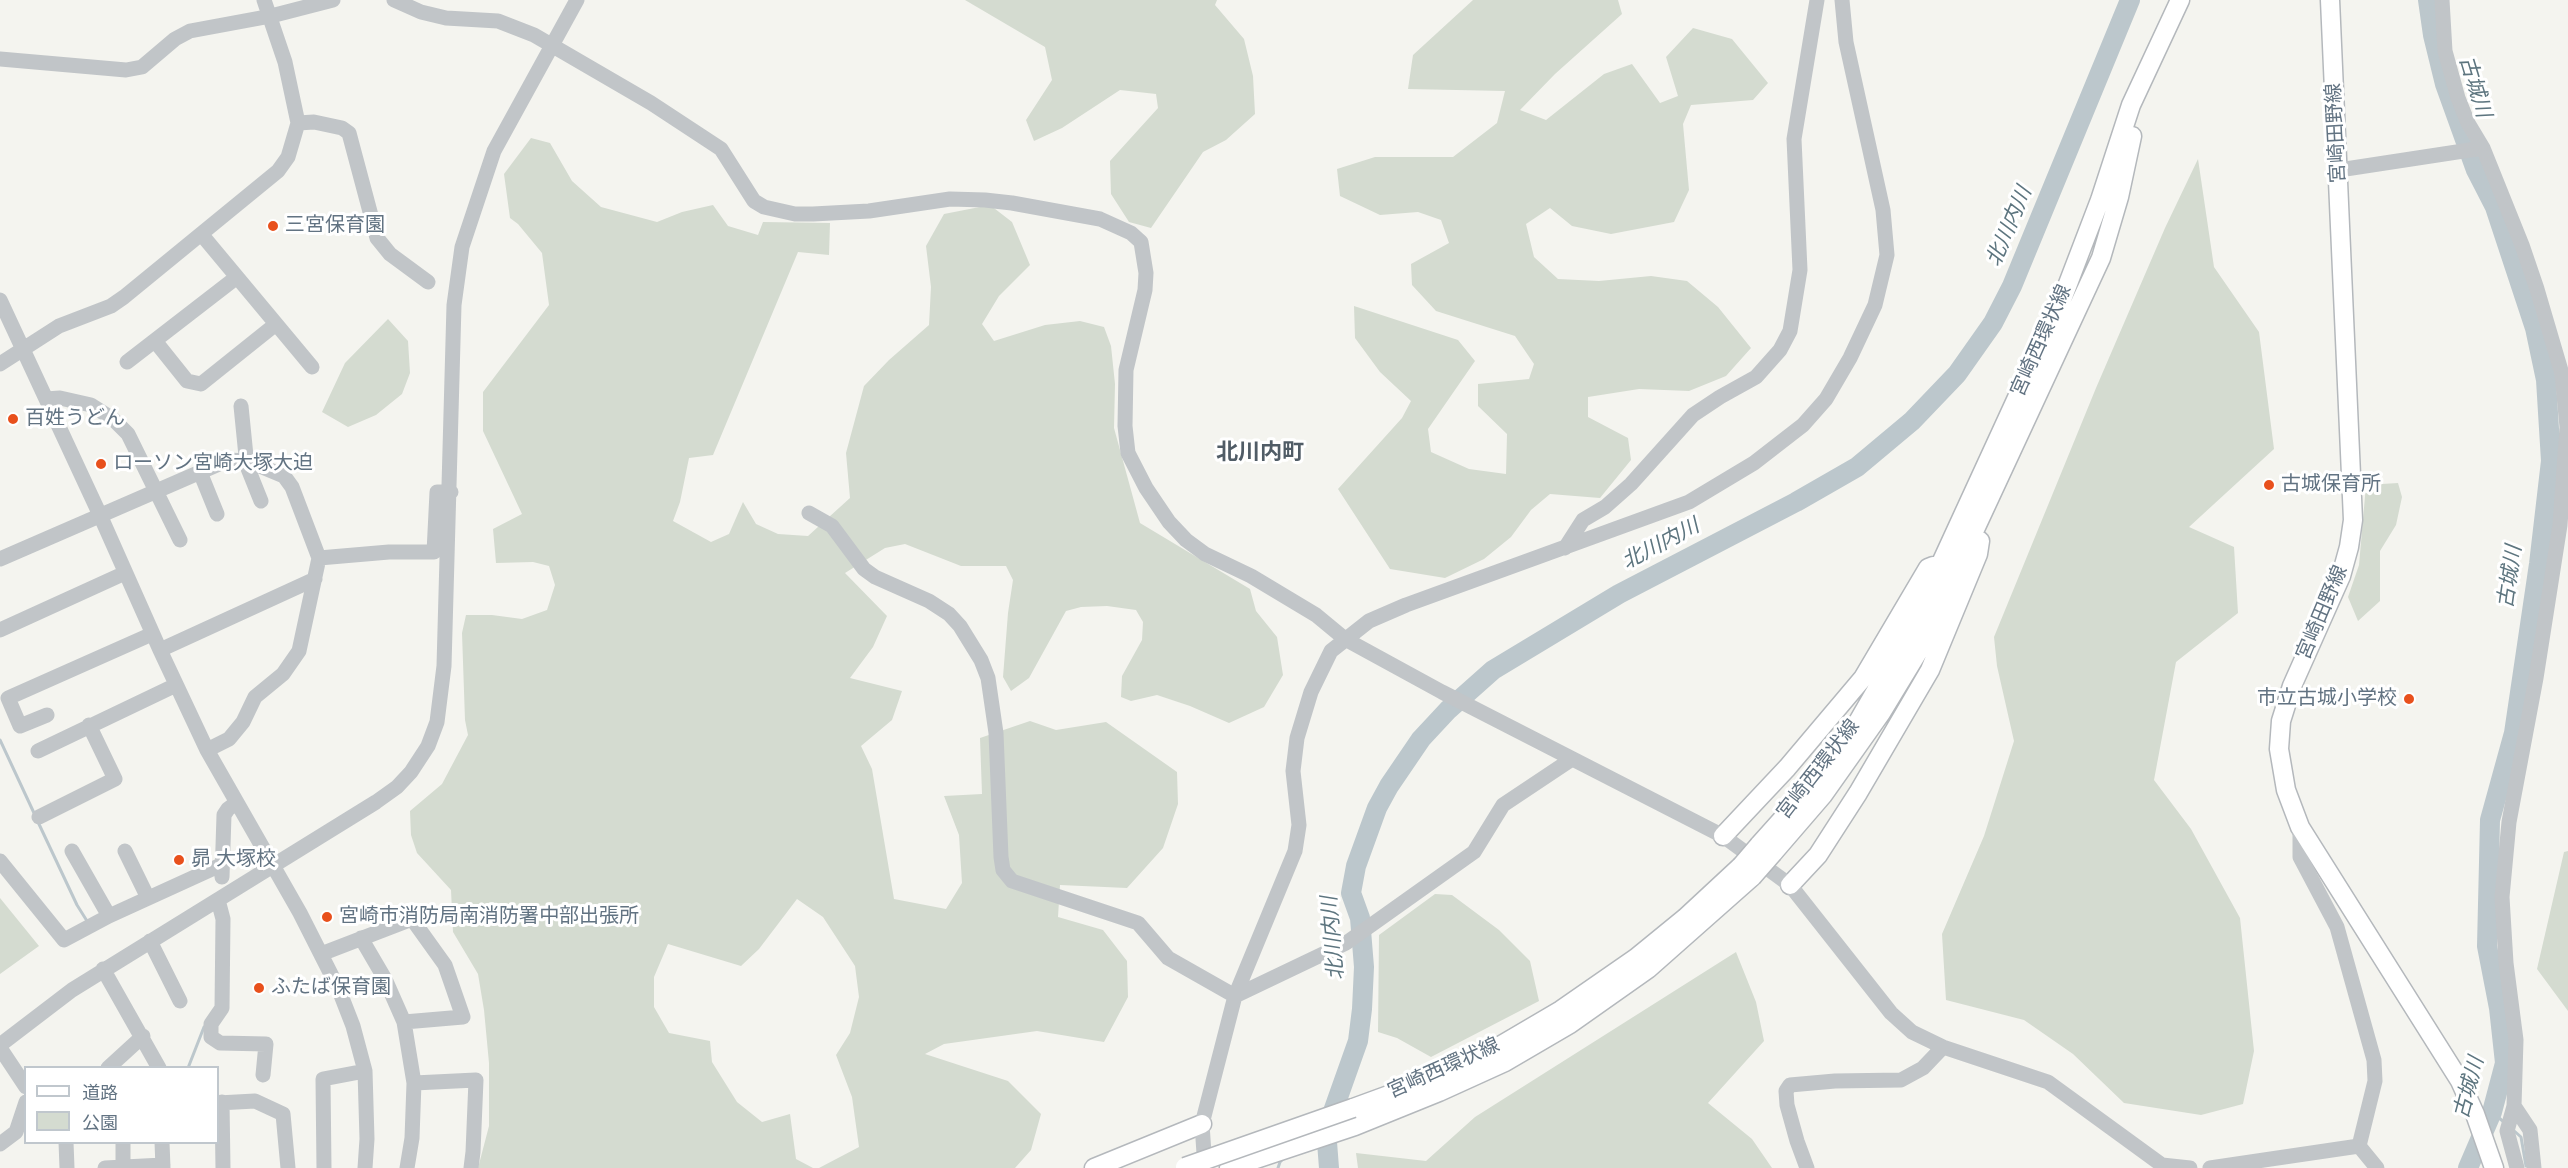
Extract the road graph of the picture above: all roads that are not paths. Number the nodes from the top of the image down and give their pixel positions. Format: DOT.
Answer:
graph roads {
  1 [pos="264,0"];
  2 [pos="333,0"];
  3 [pos="394,0"];
  4 [pos="577,0"];
  5 [pos="1817,0"];
  6 [pos="1842,0"];
  7 [pos="2180,0"];
  8 [pos="2330,0"];
  9 [pos="2442,0"];
  10 [pos="271,16"];
  11 [pos="552,47"];
  12 [pos="0,59"];
  13 [pos="2144,79"];
  14 [pos="298,123"];
  15 [pos="2482,148"];
  16 [pos="2339,170"];
  17 [pos="202,235"];
  18 [pos="237,278"];
  19 [pos="428,282"];
  20 [pos="0,300"];
  21 [pos="276,324"];
  22 [pos="155,341"];
  23 [pos="22,348"];
  24 [pos="127,362"];
  25 [pos="0,364"];
  26 [pos="312,367"];
  27 [pos="46,399"];
  28 [pos="240,406"];
  29 [pos="248,461"];
  30 [pos="200,471"];
  31 [pos="156,492"];
  32 [pos="451,492"];
  33 [pos="261,501"];
  34 [pos="809,513"];
  35 [pos="218,514"];
  36 [pos="100,515"];
  37 [pos="1983,515"];
  38 [pos="180,540"];
  39 [pos="1565,548"];
  40 [pos="319,558"];
  41 [pos="1946,558"];
  42 [pos="0,559"];
  43 [pos="125,573"];
  44 [pos="315,579"];
  45 [pos="0,630"];
  46 [pos="152,634"];
  47 [pos="1345,639"];
  48 [pos="160,650"];
  49 [pos="176,685"];
  50 [pos="46,715"];
  51 [pos="90,725"];
  52 [pos="207,750"];
  53 [pos="38,751"];
  54 [pos="1572,759"];
  55 [pos="236,803"];
  56 [pos="39,817"];
  57 [pos="2300,827"];
  58 [pos="1724,836"];
  59 [pos="1766,849"];
  60 [pos="72,851"];
  61 [pos="125,851"];
  62 [pos="0,861"];
  63 [pos="273,868"];
  64 [pos="1747,872"];
  65 [pos="1790,885"];
  66 [pos="148,898"];
  67 [pos="218,900"];
  68 [pos="109,916"];
  69 [pos="361,938"];
  70 [pos="150,941"];
  71 [pos="321,954"];
  72 [pos="104,969"];
  73 [pos="1235,996"];
  74 [pos="180,1001"];
  75 [pos="404,1022"];
  76 [pos="143,1036"];
  77 [pos="0,1047"];
  78 [pos="1943,1047"];
  79 [pos="110,1066"];
  80 [pos="158,1066"];
  81 [pos="365,1071"];
  82 [pos="263,1075"];
  83 [pos="414,1083"];
  84 [pos="24,1084"];
  85 [pos="220,1102"];
  86 [pos="2514,1106"];
  87 [pos="24,1108"];
  88 [pos="1203,1124"];
  89 [pos="0,1144"];
  90 [pos="66,1144"];
  91 [pos="123,1144"];
  92 [pos="162,1144"];
  93 [pos="2359,1146"];
  94 [pos="2491,1159"];
  95 [pos="2162,1166"];
  96 [pos="123,1167"];
  97 [pos="163,1167"];
  98 [pos="1183,1167"];
  99 [pos="67,1168"];
  100 [pos="105,1168"];
  101 [pos="223,1168"];
  102 [pos="288,1168"];
  103 [pos="324,1168"];
  104 [pos="365,1168"];
  105 [pos="407,1168"];
  106 [pos="471,1168"];
  107 [pos="1094,1168"];
  108 [pos="1205,1168"];
  109 [pos="1229,1168"];
  110 [pos="1807,1168"];
  111 [pos="2190,1168"];
  112 [pos="2210,1168"];
  113 [pos="2377,1168"];
  114 [pos="2517,1168"];
  115 [pos="2534,1168"];
  1 -- 10 [label="street"];
  2 -- 10 [label="street"];
  3 -- 11 [label="street"];
  4 -- 11 [label="street"];
  5 -- 39 [label="street"];
  6 -- 39 [label="street"];
  7 -- 13 [label="main road, 宮崎西環状線"];
  8 -- 16 [label="main road, 宮崎田野線"];
  9 -- 15 [label="street"];
  10 -- 12 [label="street"];
  10 -- 14 [label="street"];
  11 -- 32 [label="street"];
  11 -- 47 [label="street"];
  13 -- 37 [label="main road, 宮崎西環状線"];
  13 -- 41 [label="main road, 宮崎西環状線"];
  14 -- 17 [label="street"];
  14 -- 19 [label="street"];
  15 -- 16 [label="street"];
  15 -- 86 [label="street"];
  16 -- 57 [label="main road, 宮崎田野線"];
  17 -- 18 [label="street"];
  17 -- 23 [label="street"];
  18 -- 21 [label="street"];
  18 -- 22 [label="street"];
  20 -- 23 [label="street"];
  21 -- 22 [label="street"];
  21 -- 26 [label="street"];
  22 -- 24 [label="street"];
  23 -- 25 [label="street"];
  23 -- 27 [label="street"];
  27 -- 31 [label="street"];
  27 -- 36 [label="street"];
  28 -- 29 [label="street"];
  29 -- 30 [label="street"];
  29 -- 33 [label="street"];
  29 -- 40 [label="street"];
  30 -- 31 [label="street"];
  30 -- 35 [label="street"];
  31 -- 36 [label="street"];
  31 -- 38 [label="street"];
  32 -- 40 [label="street"];
  32 -- 63 [label="street"];
  34 -- 73 [label="street"];
  36 -- 42 [label="street"];
  36 -- 43 [label="street"];
  37 -- 59 [label="main road, 宮崎西環状線"];
  37 -- 65 [label="main road"];
  39 -- 47 [label="street"];
  40 -- 44 [label="street"];
  41 -- 58 [label="main road"];
  41 -- 59 [label="main road, 宮崎西環状線"];
  43 -- 45 [label="street"];
  43 -- 46 [label="street"];
  44 -- 48 [label="street"];
  44 -- 52 [label="street"];
  46 -- 48 [label="street"];
  46 -- 50 [label="street"];
  47 -- 54 [label="street"];
  47 -- 73 [label="street"];
  48 -- 49 [label="street"];
  49 -- 51 [label="street"];
  49 -- 52 [label="street"];
  51 -- 53 [label="street"];
  51 -- 56 [label="street"];
  52 -- 55 [label="street"];
  54 -- 58 [label="street"];
  54 -- 73 [label="street"];
  55 -- 63 [label="street"];
  55 -- 66 [label="street"];
  57 -- 93 [label="street"];
  57 -- 94 [label="main road, 宮崎田野線"];
  58 -- 65 [label="street"];
  59 -- 64 [label="main road, 宮崎西環状線, bridge"];
  60 -- 68 [label="street"];
  61 -- 66 [label="street"];
  62 -- 68 [label="street"];
  63 -- 67 [label="street"];
  63 -- 71 [label="street"];
  64 -- 98 [label="main road, 宮崎西環状線, bridge"];
  64 -- 109 [label="main road, 宮崎西環状線"];
  65 -- 78 [label="street"];
  66 -- 68 [label="street"];
  67 -- 70 [label="street"];
  67 -- 82 [label="street"];
  69 -- 71 [label="street"];
  69 -- 75 [label="street"];
  69 -- 75 [label="street"];
  70 -- 72 [label="street"];
  70 -- 74 [label="street"];
  71 -- 81 [label="street"];
  72 -- 76 [label="street"];
  72 -- 77 [label="street"];
  73 -- 88 [label="street"];
  75 -- 83 [label="street"];
  76 -- 79 [label="street"];
  76 -- 80 [label="street"];
  77 -- 84 [label="street"];
  78 -- 95 [label="street"];
  78 -- 110 [label="street"];
  81 -- 103 [label="street"];
  81 -- 104 [label="street"];
  83 -- 105 [label="street"];
  83 -- 106 [label="street"];
  85 -- 101 [label="street"];
  85 -- 102 [label="street"];
  86 -- 114 [label="street"];
  86 -- 115 [label="street"];
  87 -- 89 [label="street"];
  88 -- 107 [label="main road"];
  88 -- 108 [label="street"];
  90 -- 99 [label="street"];
  91 -- 96 [label="street"];
  92 -- 97 [label="street"];
  93 -- 112 [label="street"];
  93 -- 113 [label="street"];
  95 -- 111 [label="street"];
  96 -- 97 [label="street"];
  96 -- 100 [label="street"];
}
